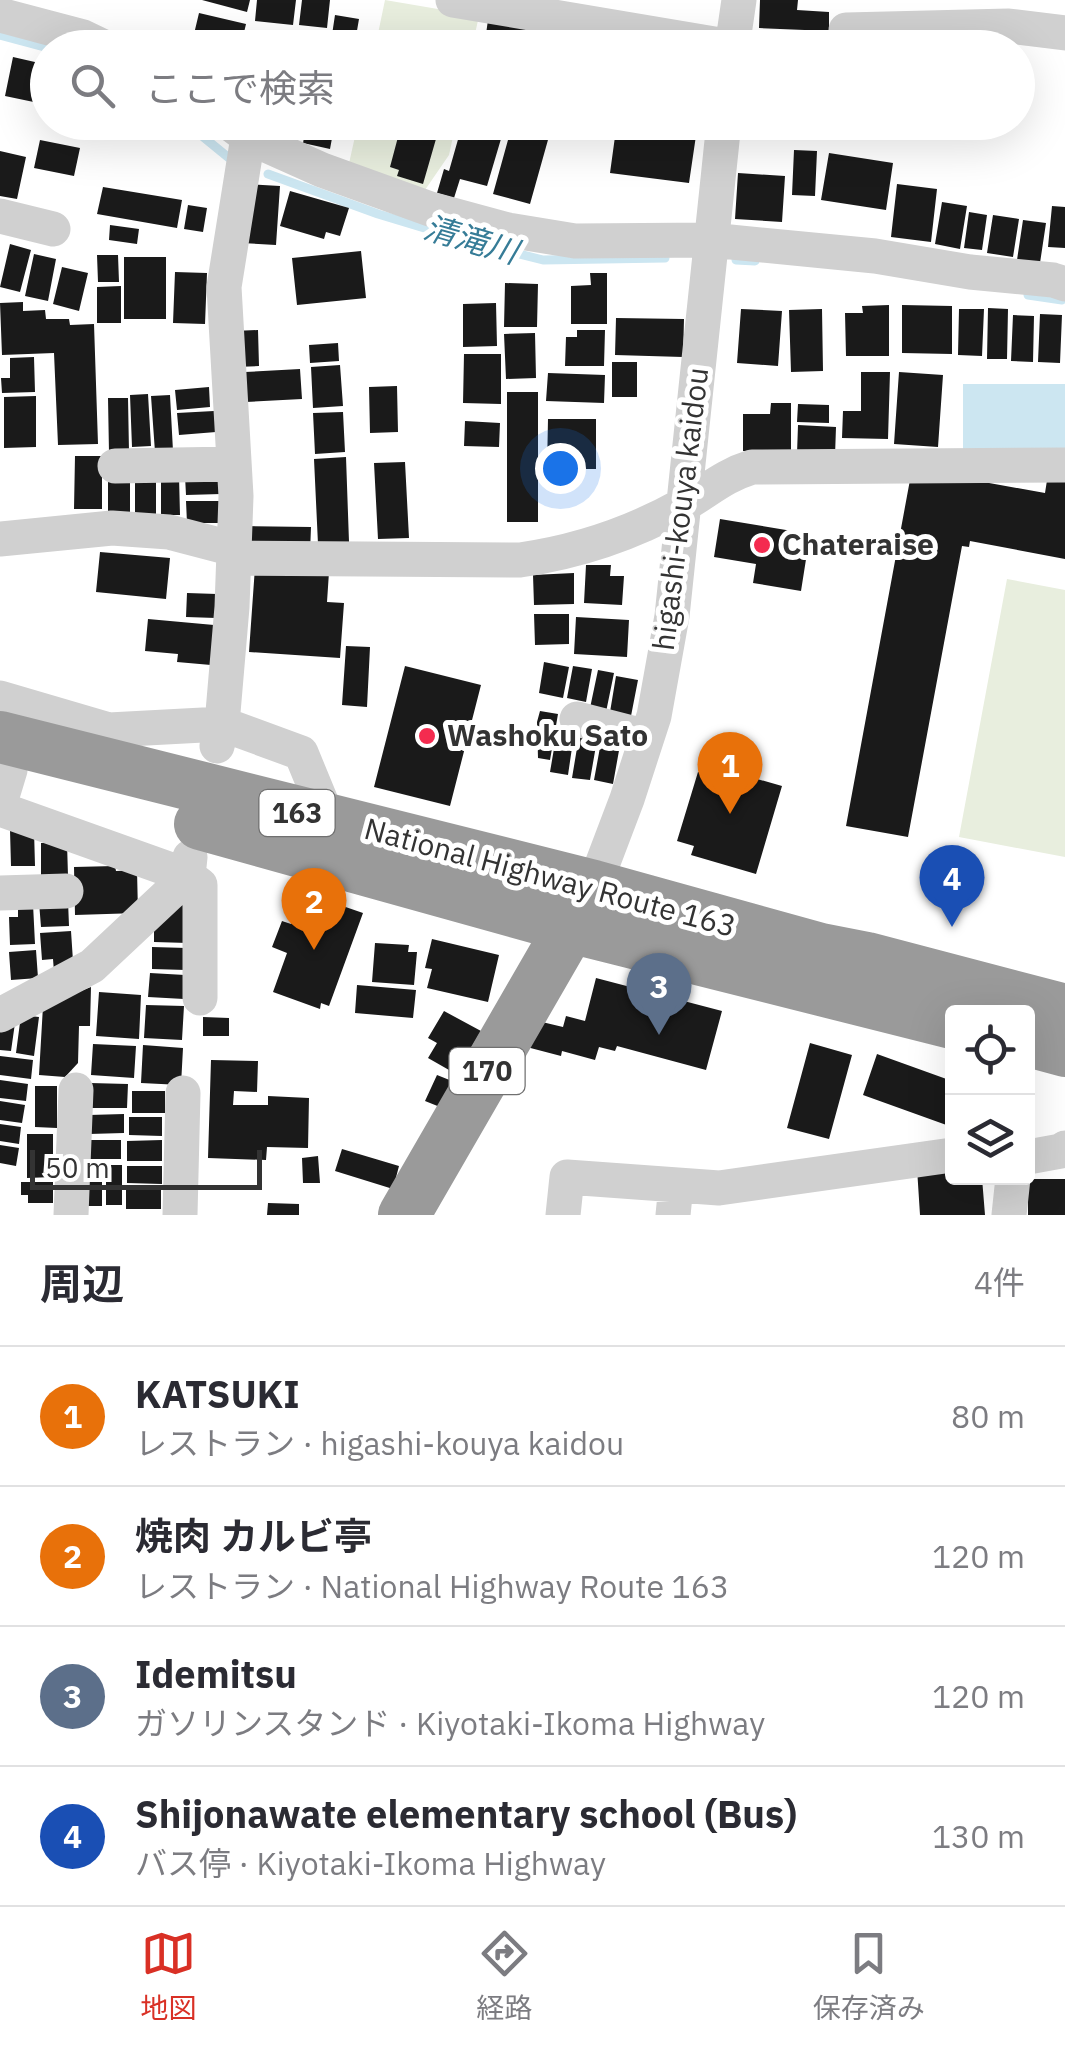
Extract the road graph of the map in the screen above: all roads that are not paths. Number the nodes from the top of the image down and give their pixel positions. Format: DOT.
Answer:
graph roads {
  1 [pos="453,0"];
  2 [pos="738,0"];
  3 [pos="0,15"];
  4 [pos="56,30"];
  5 [pos="631,30"];
  6 [pos="734,30"];
  7 [pos="846,30"];
  8 [pos="1065,33"];
  9 [pos="237,140"];
  10 [pos="260,140"];
  11 [pos="722,140"];
  12 [pos="0,216"];
  13 [pos="53,229"];
  14 [pos="710,240"];
  15 [pos="1065,284"];
  16 [pos="234,464"];
  17 [pos="1065,464"];
  18 [pos="114,466"];
  19 [pos="683,505"];
  20 [pos="0,539"];
  21 [pos="234,554"];
  22 [pos="0,698"];
  23 [pos="577,719"];
  24 [pos="219,736"];
  25 [pos="647,737"];
  26 [pos="2,777"];
  27 [pos="329,821"];
  28 [pos="189,863"];
  29 [pos="66,890"];
  30 [pos="0,892"];
  31 [pos="582,907"];
  32 [pos="867,958"];
  33 [pos="1065,975"];
  34 [pos="200,998"];
  35 [pos="1065,1010"];
  36 [pos="0,1015"];
  37 [pos="945,1021"];
  38 [pos="1035,1044"];
  39 [pos="1065,1051"];
  40 [pos="76,1090"];
  41 [pos="183,1093"];
  42 [pos="1065,1148"];
  43 [pos="945,1156"];
  44 [pos="1035,1156"];
  45 [pos="1012,1185"];
  46 [pos="674,1200"];
  47 [pos="71,1215"];
  48 [pos="180,1215"];
  49 [pos="404,1215"];
  50 [pos="564,1215"];
  51 [pos="1009,1215"];
  1 -- 5 [label="street"];
  2 -- 6 [label="street"];
  3 -- 4 [label="street"];
  7 -- 8 [label="street"];
  9 -- 16 [label="street"];
  10 -- 14 [label="street"];
  11 -- 14 [label="street, higashi-kouya kaidou"];
  12 -- 13 [label="street"];
  14 -- 15 [label="street"];
  14 -- 19 [label="street, higashi-kouya kaidou"];
  16 -- 18 [label="street"];
  16 -- 21 [label="street"];
  17 -- 19 [label="street"];
  19 -- 21 [label="street"];
  19 -- 25 [label="street, higashi-kouya kaidou"];
  20 -- 21 [label="street"];
  21 -- 24 [label="street"];
  22 -- 24 [label="street"];
  23 -- 25 [label="street"];
  24 -- 27 [label="street"];
  25 -- 31 [label="street, higashi-kouya kaidou"];
  26 -- 27 [label="highway, National Highway Route 163 / 163"];
  26 -- 28 [label="street"];
  26 -- 31 [label="highway, National Highway Route 163 / 163"];
  27 -- 31 [label="highway, National Highway Route 163 / 163"];
  28 -- 34 [label="street"];
  28 -- 36 [label="street"];
  29 -- 30 [label="street"];
  31 -- 32 [label="highway, National Highway Route 163 / 163"];
  31 -- 37 [label="highway, 163"];
  31 -- 49 [label="highway, 170"];
  32 -- 33 [label="highway"];
  32 -- 35 [label="highway, 163"];
  38 -- 39 [label="highway"];
  40 -- 47 [label="street"];
  41 -- 48 [label="street"];
  42 -- 44 [label="street"];
  43 -- 46 [label="street"];
  45 -- 51 [label="street"];
  46 -- 50 [label="street"];
}
